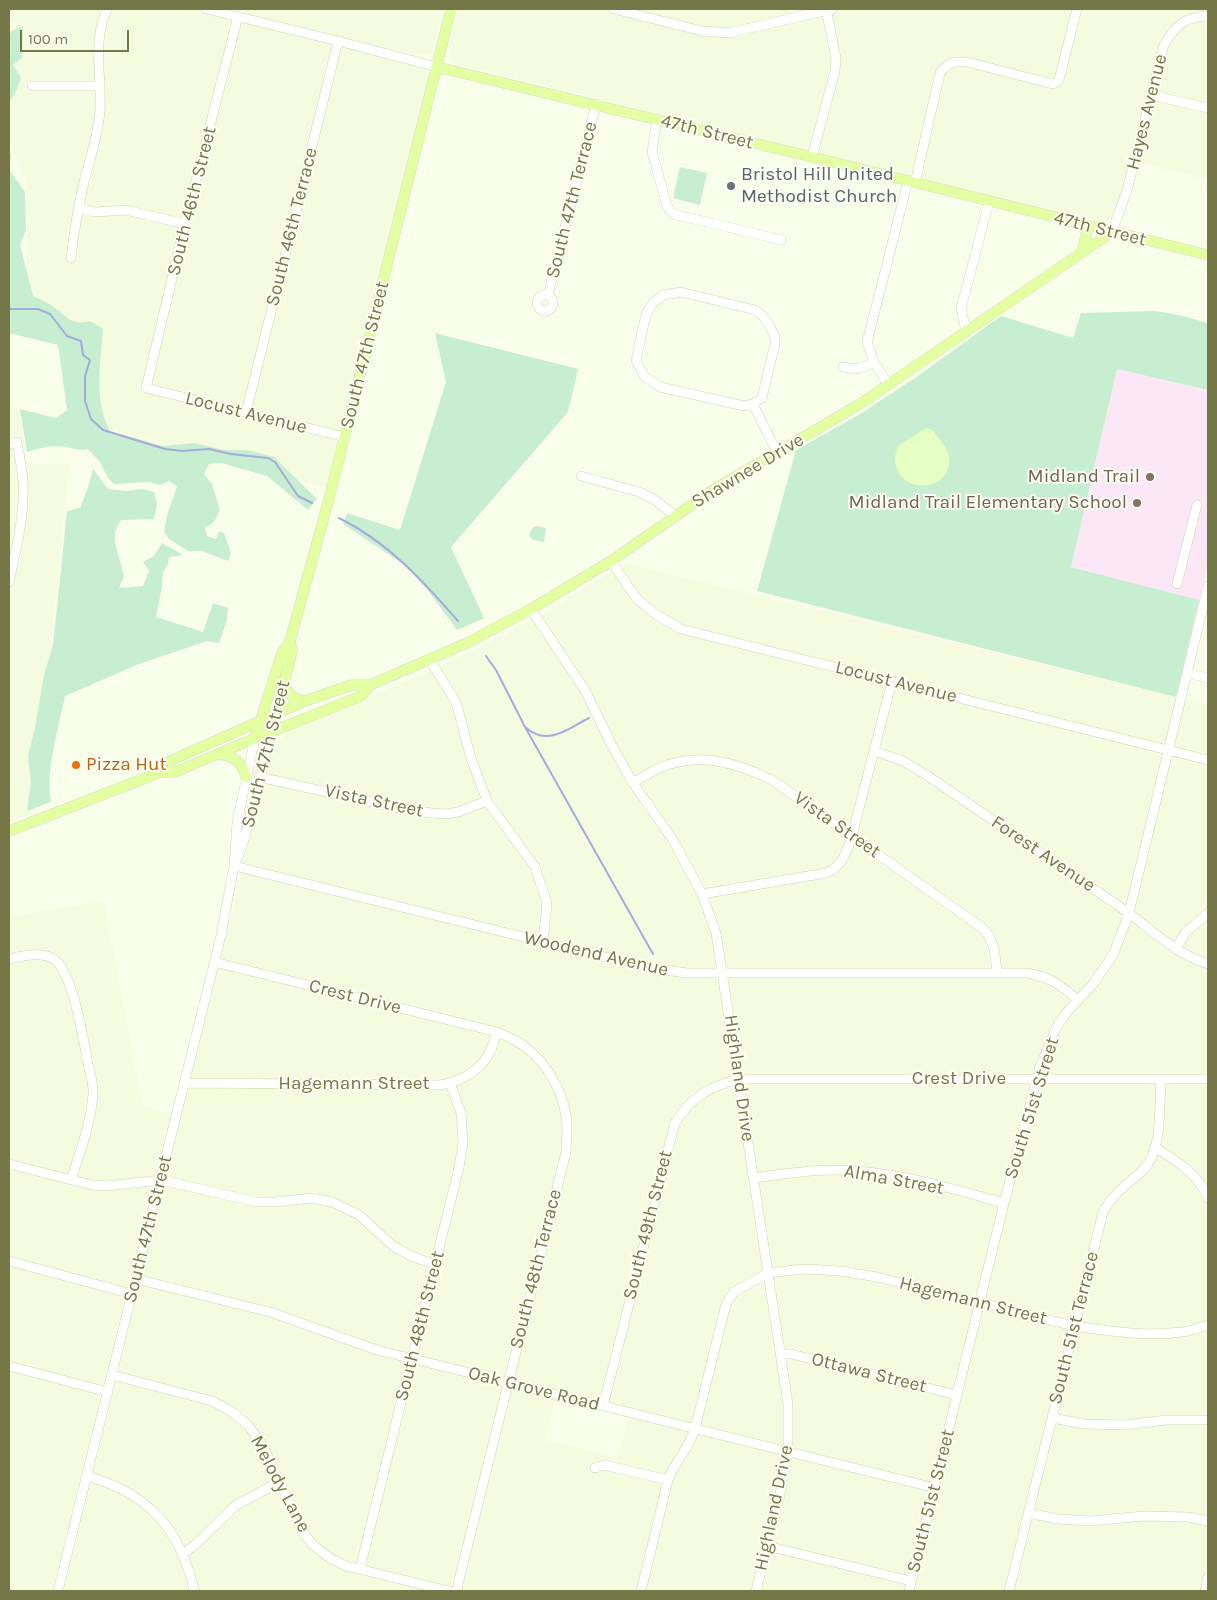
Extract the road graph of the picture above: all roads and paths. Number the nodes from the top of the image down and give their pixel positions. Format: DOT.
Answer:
graph roads {
  1 [pos="106,9"];
  2 [pos="206,9"];
  3 [pos="451,9"];
  4 [pos="614,9"];
  5 [pos="828,9"];
  6 [pos="1077,9"];
  7 [pos="226,11"];
  8 [pos="238,16"];
  9 [pos="1208,16"];
  10 [pos="338,41"];
  11 [pos="437,67"];
  12 [pos="32,86"];
  13 [pos="100,86"];
  14 [pos="1151,95"];
  15 [pos="596,104"];
  16 [pos="1208,108"];
  17 [pos="657,119"];
  18 [pos="812,157"];
  19 [pos="912,182"];
  20 [pos="989,202"];
  21 [pos="78,208"];
  22 [pos="185,224"];
  23 [pos="1082,224"];
  24 [pos="1112,232"];
  25 [pos="782,240"];
  26 [pos="1082,252"];
  27 [pos="1208,255"];
  28 [pos="71,258"];
  29 [pos="548,295"];
  30 [pos="966,330"];
  31 [pos="874,362"];
  32 [pos="843,367"];
  33 [pos="888,384"];
  34 [pos="146,388"];
  35 [pos="753,404"];
  36 [pos="246,413"];
  37 [pos="345,437"];
  38 [pos="13,443"];
  39 [pos="777,452"];
  40 [pos="581,476"];
  41 [pos="1197,505"];
  42 [pos="675,516"];
  43 [pos="611,561"];
  44 [pos="9,582"];
  45 [pos="1177,584"];
  46 [pos="1208,586"];
  47 [pos="531,610"];
  48 [pos="290,641"];
  49 [pos="429,659"];
  50 [pos="1187,673"];
  51 [pos="1208,678"];
  52 [pos="892,681"];
  53 [pos="284,682"];
  54 [pos="370,685"];
  55 [pos="306,701"];
  56 [pos="276,713"];
  57 [pos="260,720"];
  58 [pos="272,732"];
  59 [pos="255,738"];
  60 [pos="1168,750"];
  61 [pos="874,751"];
  62 [pos="216,754"];
  63 [pos="1208,760"];
  64 [pos="160,772"];
  65 [pos="246,777"];
  66 [pos="259,777"];
  67 [pos="633,782"];
  68 [pos="488,800"];
  69 [pos="9,831"];
  70 [pos="852,836"];
  71 [pos="234,866"];
  72 [pos="702,894"];
  73 [pos="1129,913"];
  74 [pos="1208,913"];
  75 [pos="543,943"];
  76 [pos="1176,949"];
  77 [pos="9,959"];
  78 [pos="214,962"];
  79 [pos="1208,964"];
  80 [pos="997,972"];
  81 [pos="724,973"];
  82 [pos="1078,1000"];
  83 [pos="497,1032"];
  84 [pos="739,1079"];
  85 [pos="1037,1079"];
  86 [pos="1161,1080"];
  87 [pos="1208,1080"];
  88 [pos="185,1083"];
  89 [pos="450,1083"];
  90 [pos="1156,1148"];
  91 [pos="9,1164"];
  92 [pos="754,1178"];
  93 [pos="71,1180"];
  94 [pos="161,1180"];
  95 [pos="1208,1198"];
  96 [pos="1004,1203"];
  97 [pos="9,1260"];
  98 [pos="435,1264"];
  99 [pos="768,1273"];
  100 [pos="136,1279"];
  101 [pos="132,1294"];
  102 [pos="980,1302"];
  103 [pos="1208,1325"];
  104 [pos="1074,1326"];
  105 [pos="782,1354"];
  106 [pos="412,1359"];
  107 [pos="9,1366"];
  108 [pos="112,1375"];
  109 [pos="508,1383"];
  110 [pos="108,1392"];
  111 [pos="956,1395"];
  112 [pos="603,1406"];
  113 [pos="1052,1418"];
  114 [pos="1208,1420"];
  115 [pos="696,1429"];
  116 [pos="788,1452"];
  117 [pos="595,1468"];
  118 [pos="86,1476"];
  119 [pos="668,1480"];
  120 [pos="279,1482"];
  121 [pos="935,1488"];
  122 [pos="1028,1513"];
  123 [pos="1208,1521"];
  124 [pos="768,1546"];
  125 [pos="183,1554"];
  126 [pos="360,1569"];
  127 [pos="1208,1577"];
  128 [pos="911,1581"];
  129 [pos="58,1591"];
  130 [pos="194,1591"];
  131 [pos="449,1591"];
  132 [pos="457,1591"];
  133 [pos="641,1591"];
  134 [pos="756,1591"];
  135 [pos="909,1591"];
  136 [pos="1009,1591"];
  137 [pos="1205,1591"];
  1 -- 13 [label="street"];
  2 -- 7 [label="street, 47th Street"];
  3 -- 11 [label="main road, South 47th Street"];
  4 -- 5 [label="street"];
  5 -- 18 [label="street"];
  6 -- 19 [label="street"];
  7 -- 8 [label="street, 47th Street"];
  8 -- 10 [label="street, 47th Street"];
  8 -- 22 [label="street, South 46th Street"];
  9 -- 14 [label="street, Hayes Avenue"];
  10 -- 11 [label="street, 47th Street"];
  10 -- 36 [label="street, South 46th Terrace"];
  11 -- 15 [label="main road, 47th Street"];
  11 -- 37 [label="main road, South 47th Street"];
  12 -- 13 [label="street"];
  13 -- 21 [label="street"];
  14 -- 16 [label="street"];
  14 -- 24 [label="street, Hayes Avenue"];
  15 -- 17 [label="main road, 47th Street"];
  15 -- 29 [label="street, South 47th Terrace"];
  17 -- 18 [label="main road, 47th Street"];
  17 -- 25 [label="street"];
  18 -- 19 [label="main road, 47th Street"];
  19 -- 20 [label="main road, 47th Street"];
  19 -- 31 [label="street"];
  20 -- 23 [label="main road, 47th Street"];
  20 -- 30 [label="street"];
  21 -- 22 [label="street"];
  21 -- 28 [label="street"];
  22 -- 34 [label="street, South 46th Street"];
  23 -- 24 [label="main road, 47th Street"];
  23 -- 26 [label="main road"];
  24 -- 26 [label="main road, Shawnee Drive"];
  24 -- 27 [label="main road, 47th Street"];
  26 -- 30 [label="main road, Shawnee Drive"];
  30 -- 33 [label="main road, Shawnee Drive"];
  31 -- 32 [label="street"];
  31 -- 33 [label="street"];
  33 -- 39 [label="main road, Shawnee Drive"];
  34 -- 36 [label="street, Locust Avenue"];
  35 -- 35 [label="street"];
  35 -- 39 [label="street"];
  36 -- 37 [label="street, Locust Avenue"];
  37 -- 48 [label="main road, South 47th Street"];
  38 -- 44 [label="street"];
  39 -- 42 [label="main road, Shawnee Drive"];
  40 -- 42 [label="street"];
  41 -- 45 [label="street"];
  42 -- 43 [label="main road, Shawnee Drive"];
  43 -- 47 [label="main road, Shawnee Drive"];
  43 -- 52 [label="street, Locust Avenue"];
  46 -- 50 [label="street, South 51st Street"];
  47 -- 49 [label="main road, Shawnee Drive"];
  47 -- 67 [label="street, Highland Drive"];
  48 -- 53 [label="main road, South 47th Street"];
  48 -- 57 [label="main road, South 47th Street"];
  49 -- 54 [label="main road, Shawnee Drive"];
  49 -- 68 [label="street"];
  50 -- 51 [label="street"];
  50 -- 60 [label="street, South 51st Street"];
  52 -- 60 [label="street, Locust Avenue"];
  52 -- 61 [label="street"];
  53 -- 55 [label="main road"];
  53 -- 56 [label="main road, South 47th Street"];
  54 -- 55 [label="main road, Shawnee Drive"];
  54 -- 58 [label="main road, Shawnee Drive"];
  55 -- 56 [label="main road, Shawnee Drive"];
  56 -- 57 [label="main road, Shawnee Drive"];
  56 -- 58 [label="main road, South 47th Street"];
  57 -- 59 [label="main road, South 47th Street"];
  57 -- 64 [label="main road, Shawnee Drive"];
  58 -- 59 [label="main road, Shawnee Drive"];
  58 -- 66 [label="street, South 47th Street"];
  59 -- 62 [label="main road, Shawnee Drive"];
  59 -- 65 [label="street, South 47th Street"];
  60 -- 63 [label="street, Locust Avenue"];
  60 -- 73 [label="street, South 51st Street"];
  61 -- 70 [label="street"];
  61 -- 73 [label="street, Forest Avenue"];
  62 -- 64 [label="main road, Shawnee Drive"];
  62 -- 65 [label="main road"];
  64 -- 69 [label="main road, Shawnee Drive"];
  65 -- 71 [label="street, South 47th Street"];
  66 -- 68 [label="street, Vista Street"];
  66 -- 71 [label="street, South 47th Street"];
  67 -- 70 [label="street, Vista Street"];
  67 -- 72 [label="street, Highland Drive"];
  68 -- 75 [label="street"];
  70 -- 72 [label="street"];
  70 -- 80 [label="street, Vista Street"];
  71 -- 75 [label="street, Woodend Avenue"];
  71 -- 78 [label="street, South 47th Street"];
  72 -- 81 [label="street, Highland Drive"];
  73 -- 76 [label="street, Forest Avenue"];
  73 -- 82 [label="street, South 51st Street"];
  74 -- 76 [label="street"];
  75 -- 81 [label="street, Woodend Avenue"];
  76 -- 79 [label="street, Forest Avenue"];
  77 -- 93 [label="street"];
  78 -- 83 [label="street, Crest Drive"];
  78 -- 88 [label="street, South 47th Street"];
  80 -- 81 [label="street, Woodend Avenue"];
  80 -- 82 [label="street, Woodend Avenue"];
  81 -- 84 [label="street, Highland Drive"];
  82 -- 85 [label="street, South 51st Street"];
  83 -- 89 [label="street, Hagemann Street"];
  83 -- 109 [label="street, South 48th Terrace"];
  84 -- 85 [label="street, Crest Drive"];
  84 -- 92 [label="street, Highland Drive"];
  84 -- 112 [label="street, South 49th Street"];
  85 -- 86 [label="street, Crest Drive"];
  85 -- 96 [label="street, South 51st Street"];
  86 -- 87 [label="street, Crest Drive"];
  86 -- 90 [label="street, South 51st Terrace"];
  88 -- 89 [label="street, Hagemann Street"];
  88 -- 94 [label="street, South 47th Street"];
  89 -- 98 [label="street, South 48th Street"];
  90 -- 95 [label="street"];
  90 -- 104 [label="street, South 51st Terrace"];
  91 -- 93 [label="street"];
  92 -- 96 [label="street, Alma Street"];
  92 -- 99 [label="street, Highland Drive"];
  93 -- 94 [label="street"];
  94 -- 98 [label="street"];
  94 -- 100 [label="street, South 47th Street"];
  96 -- 102 [label="street, South 51st Street"];
  97 -- 101 [label="street"];
  98 -- 106 [label="street, South 48th Street"];
  99 -- 102 [label="street, Hagemann Street"];
  99 -- 105 [label="street, Highland Drive"];
  99 -- 115 [label="street"];
  100 -- 101 [label="street, South 47th Street"];
  100 -- 106 [label="street, Oak Grove Road"];
  101 -- 108 [label="street, South 47th Street"];
  102 -- 104 [label="street, Hagemann Street"];
  102 -- 111 [label="street, South 51st Street"];
  103 -- 104 [label="street, Hagemann Street"];
  104 -- 113 [label="street, South 51st Terrace"];
  105 -- 111 [label="street, Ottawa Street"];
  105 -- 116 [label="street, Highland Drive"];
  106 -- 109 [label="street, Oak Grove Road"];
  106 -- 126 [label="street, South 48th Street"];
  107 -- 110 [label="street"];
  108 -- 110 [label="street, South 47th Street"];
  108 -- 120 [label="street, Melody Lane"];
  109 -- 112 [label="street, Oak Grove Road"];
  109 -- 132 [label="street, South 48th Terrace"];
  110 -- 118 [label="street, South 47th Street"];
  111 -- 121 [label="street, South 51st Street"];
  112 -- 115 [label="street, Oak Grove Road"];
  113 -- 114 [label="street"];
  113 -- 122 [label="street, South 51st Terrace"];
  115 -- 116 [label="street, Oak Grove Road"];
  115 -- 119 [label="street"];
  116 -- 121 [label="street, Oak Grove Road"];
  116 -- 124 [label="street, Highland Drive"];
  117 -- 119 [label="street"];
  118 -- 125 [label="street"];
  118 -- 129 [label="street, South 47th Street"];
  119 -- 133 [label="street"];
  120 -- 125 [label="street"];
  120 -- 126 [label="street, Melody Lane"];
  121 -- 128 [label="street, South 51st Street"];
  122 -- 123 [label="street"];
  122 -- 136 [label="street, South 51st Terrace"];
  124 -- 128 [label="street"];
  124 -- 134 [label="street, Highland Drive"];
  125 -- 130 [label="street"];
  126 -- 131 [label="street, Melody Lane"];
  127 -- 137 [label="street"];
  128 -- 135 [label="street, South 51st Street"];
}
